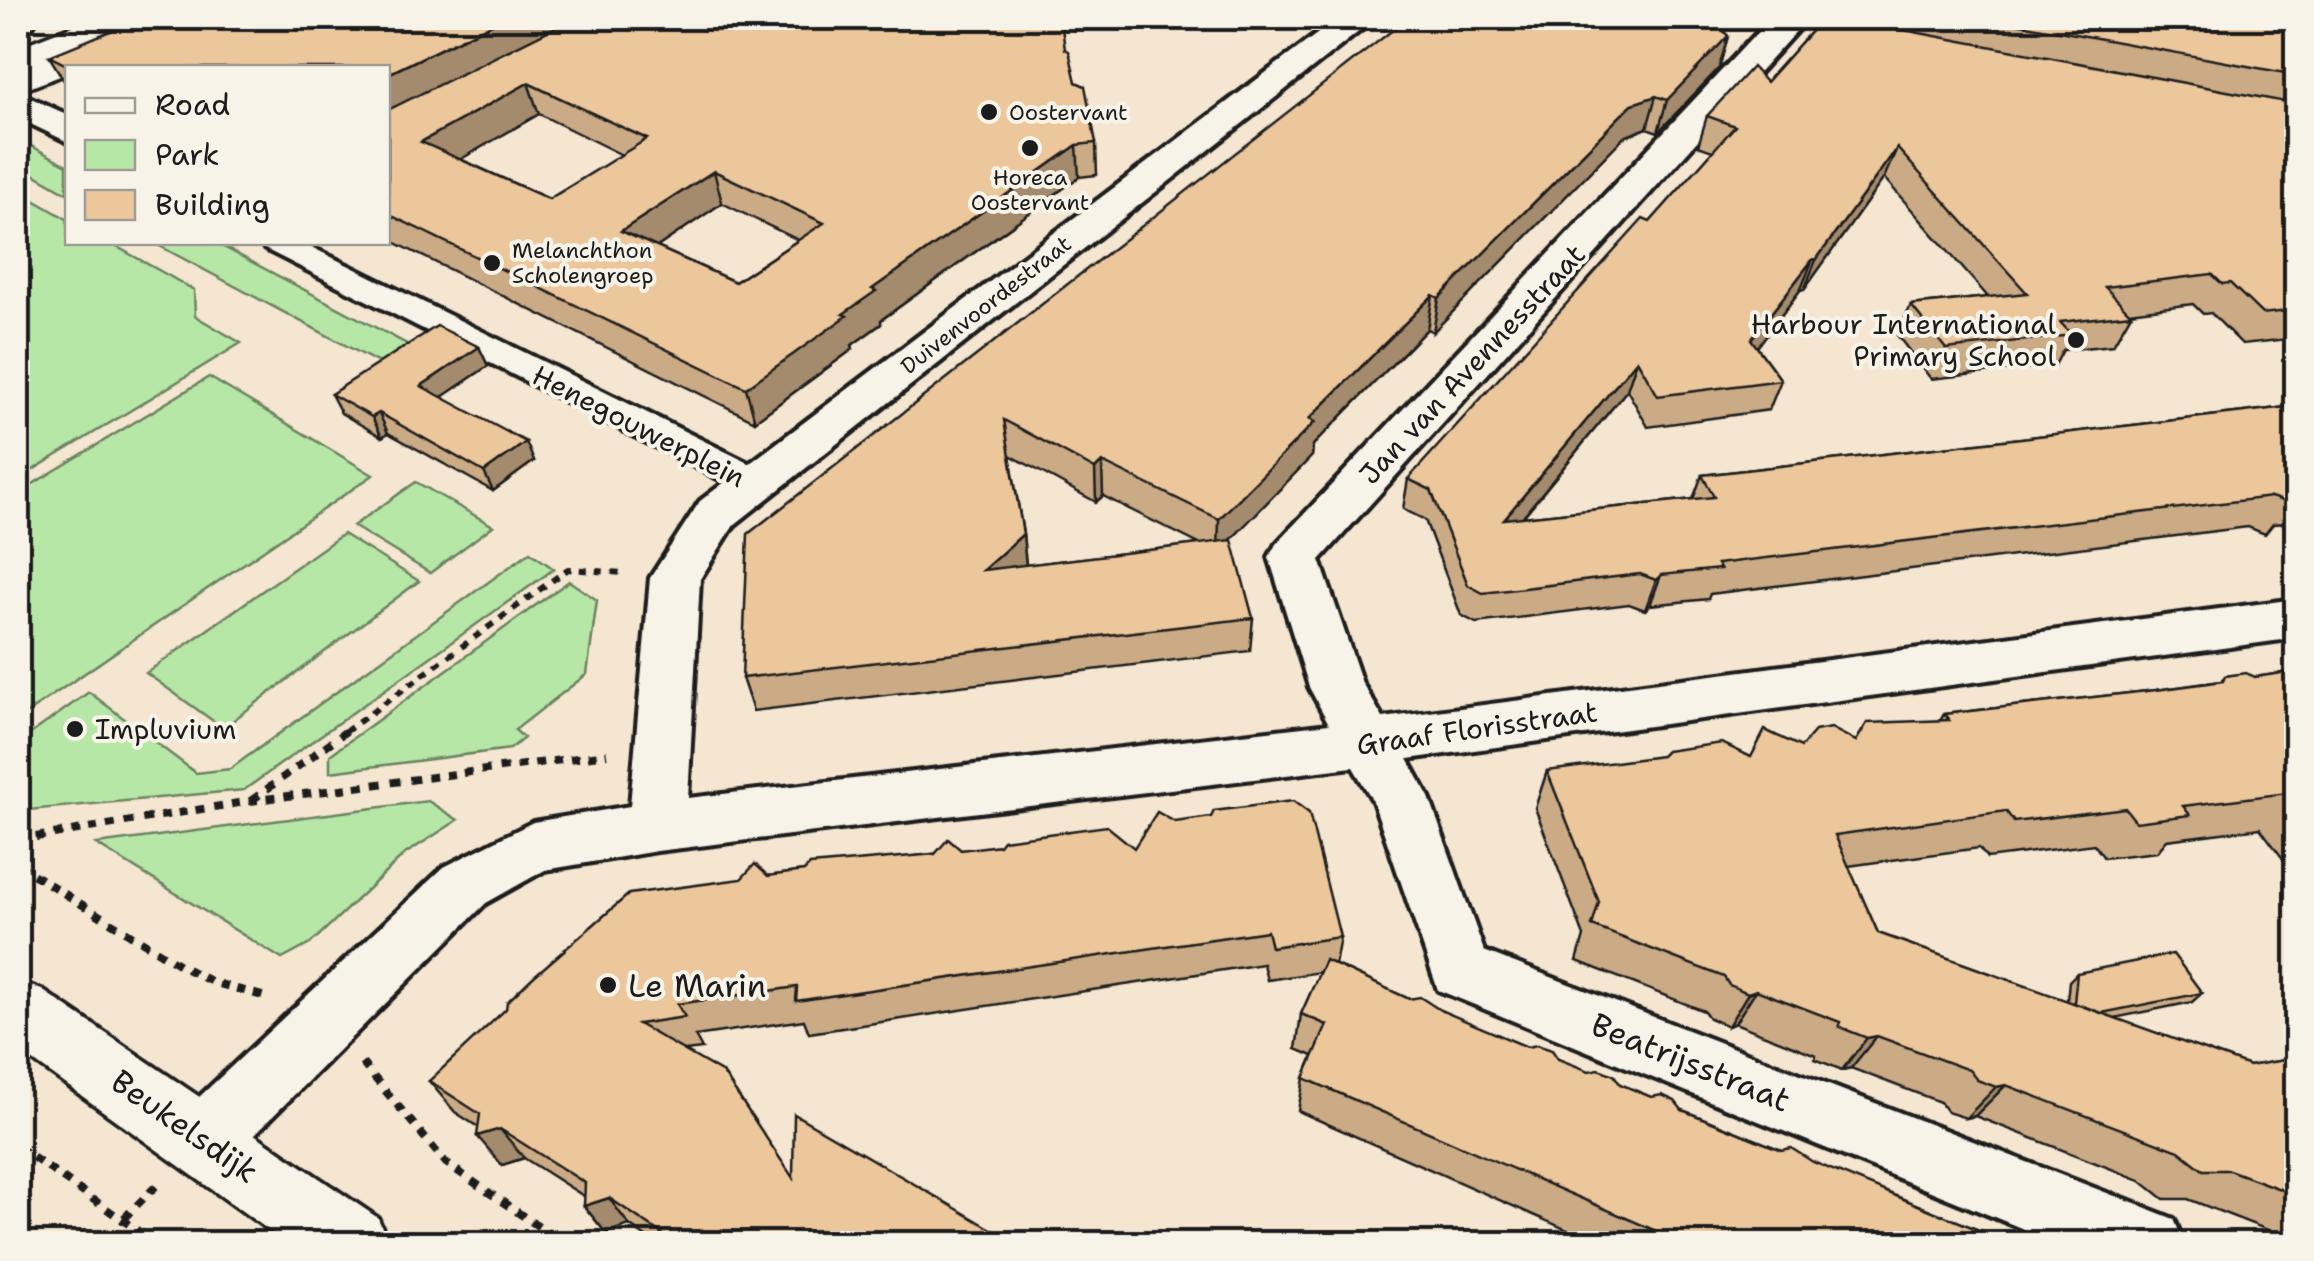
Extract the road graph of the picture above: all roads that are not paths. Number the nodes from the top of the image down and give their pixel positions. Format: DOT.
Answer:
graph roads {
  1 [pos="73,18"];
  2 [pos="122,18"];
  3 [pos="164,18"];
  4 [pos="1302,18"];
  5 [pos="1791,23"];
  6 [pos="1350,24"];
  7 [pos="18,39"];
  8 [pos="18,60"];
  9 [pos="18,81"];
  10 [pos="18,104"];
  11 [pos="65,129"];
  12 [pos="282,245"];
  13 [pos="756,482"];
  14 [pos="2296,618"];
  15 [pos="1372,742"];
  16 [pos="657,826"];
  17 [pos="18,1012"];
  18 [pos="204,1138"];
  19 [pos="352,1244"];
  20 [pos="2149,1244"];
  1 -- 7 [label="main road"];
  2 -- 8 [label="main road"];
  3 -- 9 [label="main road"];
  4 -- 6 [label="street"];
  5 -- 15 [label="street, Jan van Avennesstraat"];
  6 -- 13 [label="street, Duivenvoordestraat"];
  10 -- 11 [label="street"];
  12 -- 13 [label="street, Henegouwerplein"];
  13 -- 16 [label="street, Henegouwerplein"];
  14 -- 15 [label="street, Graaf Florisstraat"];
  15 -- 16 [label="street, Graaf Florisstraat"];
  15 -- 20 [label="street, Beatrijsstraat"];
  16 -- 18 [label="street"];
  17 -- 18 [label="main road, Beukelsdijk"];
  18 -- 19 [label="main road, Beukelsdijk"];
}
